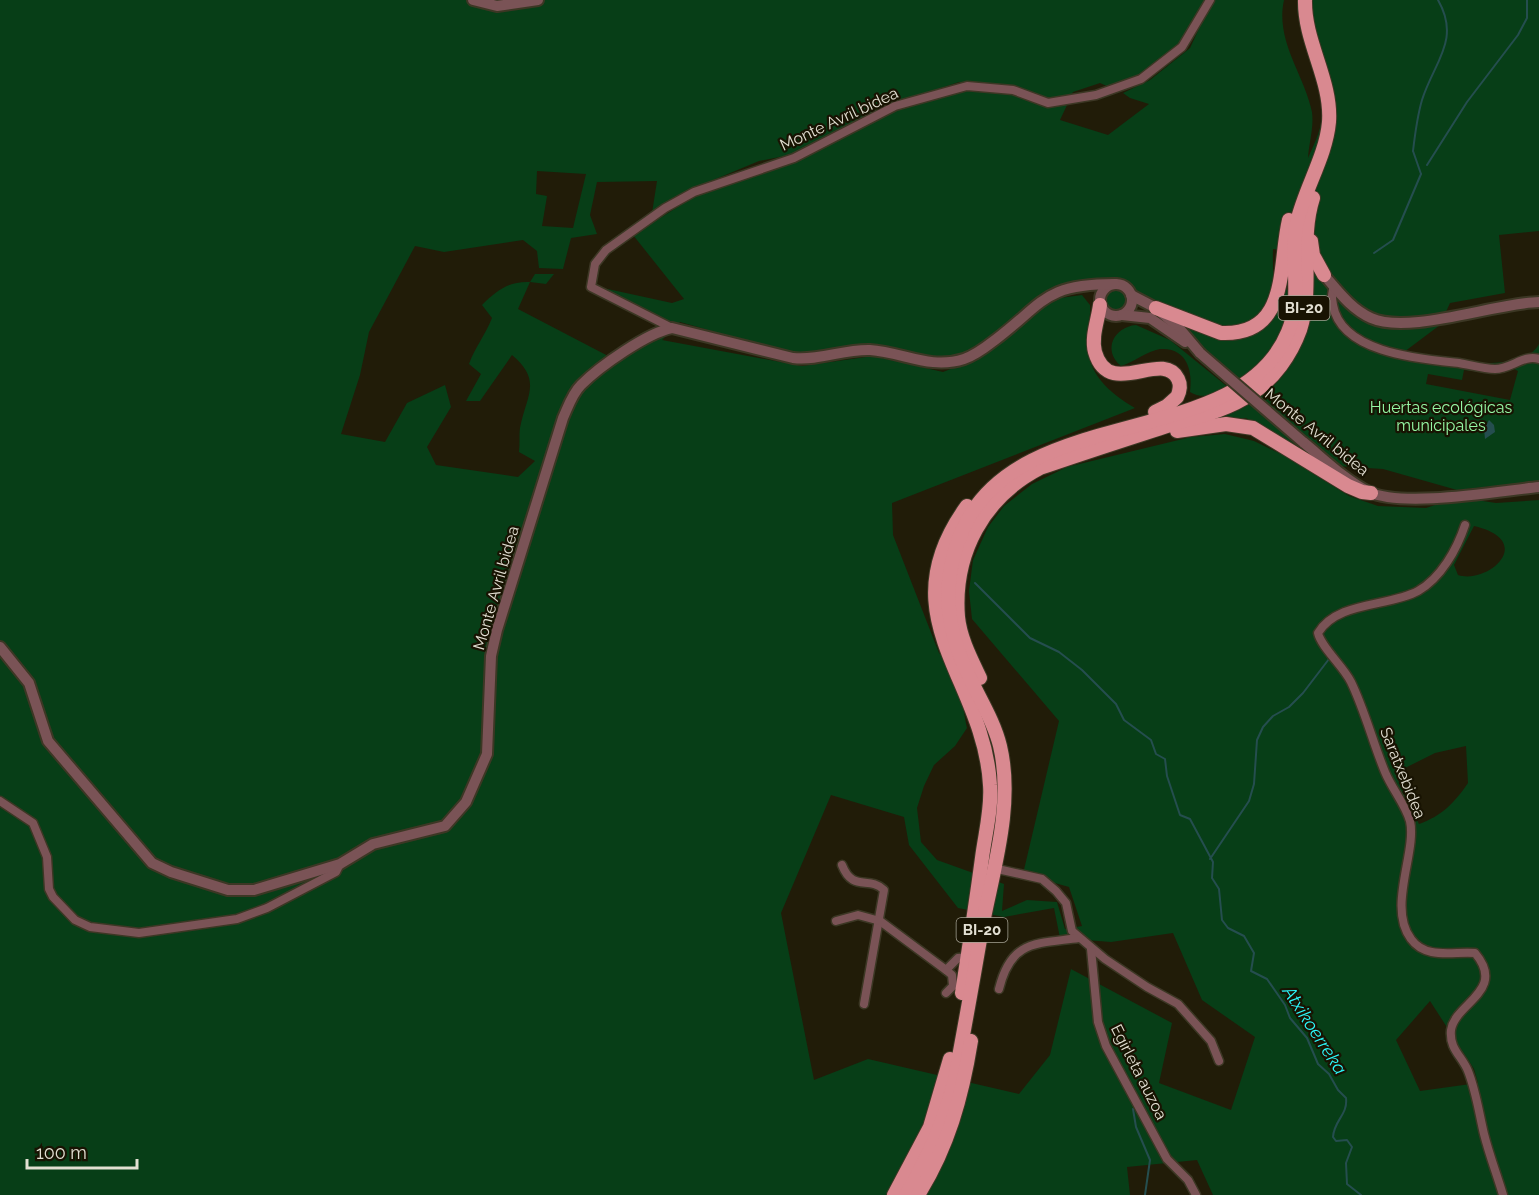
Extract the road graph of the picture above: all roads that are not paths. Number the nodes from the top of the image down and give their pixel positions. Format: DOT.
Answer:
graph roads {
  1 [pos="472,0"];
  2 [pos="538,0"];
  3 [pos="1210,0"];
  4 [pos="1305,0"];
  5 [pos="1314,0"];
  6 [pos="1312,188"];
  7 [pos="1324,275"];
  8 [pos="1115,284"];
  9 [pos="1334,287"];
  10 [pos="1068,288"];
  11 [pos="1131,295"];
  12 [pos="1539,302"];
  13 [pos="1100,303"];
  14 [pos="1156,308"];
  15 [pos="1334,311"];
  16 [pos="1122,315"];
  17 [pos="672,328"];
  18 [pos="1200,353"];
  19 [pos="1539,359"];
  20 [pos="1111,427"];
  21 [pos="1096,443"];
  22 [pos="1539,487"];
  23 [pos="1371,492"];
  24 [pos="1465,525"];
  25 [pos="0,647"];
  26 [pos="0,801"];
  27 [pos="340,864"];
  28 [pos="842,865"];
  29 [pos="1002,870"];
  30 [pos="836,921"];
  31 [pos="880,921"];
  32 [pos="1079,938"];
  33 [pos="1091,949"];
  34 [pos="968,957"];
  35 [pos="946,970"];
  36 [pos="999,989"];
  37 [pos="950,991"];
  38 [pos="864,1004"];
  39 [pos="1219,1060"];
  40 [pos="894,1195"];
  41 [pos="906,1195"];
  42 [pos="918,1195"];
  43 [pos="1196,1195"];
  44 [pos="1503,1195"];
  1 -- 2 [label="street"];
  3 -- 17 [label="street, Monte Avril bidea"];
  4 -- 6 [label="main road, BI-20"];
  5 -- 6 [label="main road, BI-20"];
  6 -- 7 [label="main road"];
  6 -- 14 [label="main road"];
  6 -- 21 [label="main road, BI-20"];
  7 -- 9 [label="street"];
  7 -- 15 [label="street"];
  8 -- 10 [label="street"];
  8 -- 11 [label="street"];
  8 -- 13 [label="street"];
  9 -- 12 [label="street"];
  9 -- 15 [label="street"];
  10 -- 13 [label="street"];
  10 -- 17 [label="street"];
  11 -- 14 [label="street, Monte Avril bidea"];
  11 -- 16 [label="street"];
  13 -- 16 [label="street"];
  13 -- 20 [label="main road"];
  14 -- 18 [label="street, Monte Avril bidea"];
  15 -- 19 [label="street"];
  16 -- 18 [label="street, Monte Avril bidea"];
  17 -- 27 [label="street, Monte Avril bidea"];
  18 -- 23 [label="street, Monte Avril bidea, bridge"];
  20 -- 21 [label="main road"];
  20 -- 34 [label="main road"];
  21 -- 23 [label="main road"];
  21 -- 29 [label="main road, BI-20"];
  21 -- 41 [label="main road, BI-20"];
  22 -- 23 [label="street, Monte Avril bidea"];
  24 -- 44 [label="street, Saratxebidea"];
  25 -- 27 [label="street, Monte Avril bidea"];
  26 -- 27 [label="street"];
  28 -- 31 [label="street"];
  29 -- 32 [label="street"];
  29 -- 42 [label="main road, BI-20"];
  30 -- 31 [label="street"];
  31 -- 35 [label="street"];
  31 -- 38 [label="street"];
  32 -- 33 [label="street"];
  32 -- 36 [label="street"];
  33 -- 39 [label="street"];
  33 -- 43 [label="street, Egirleta auzoa"];
  34 -- 35 [label="street"];
  34 -- 40 [label="main road"];
  35 -- 37 [label="street"];
}
